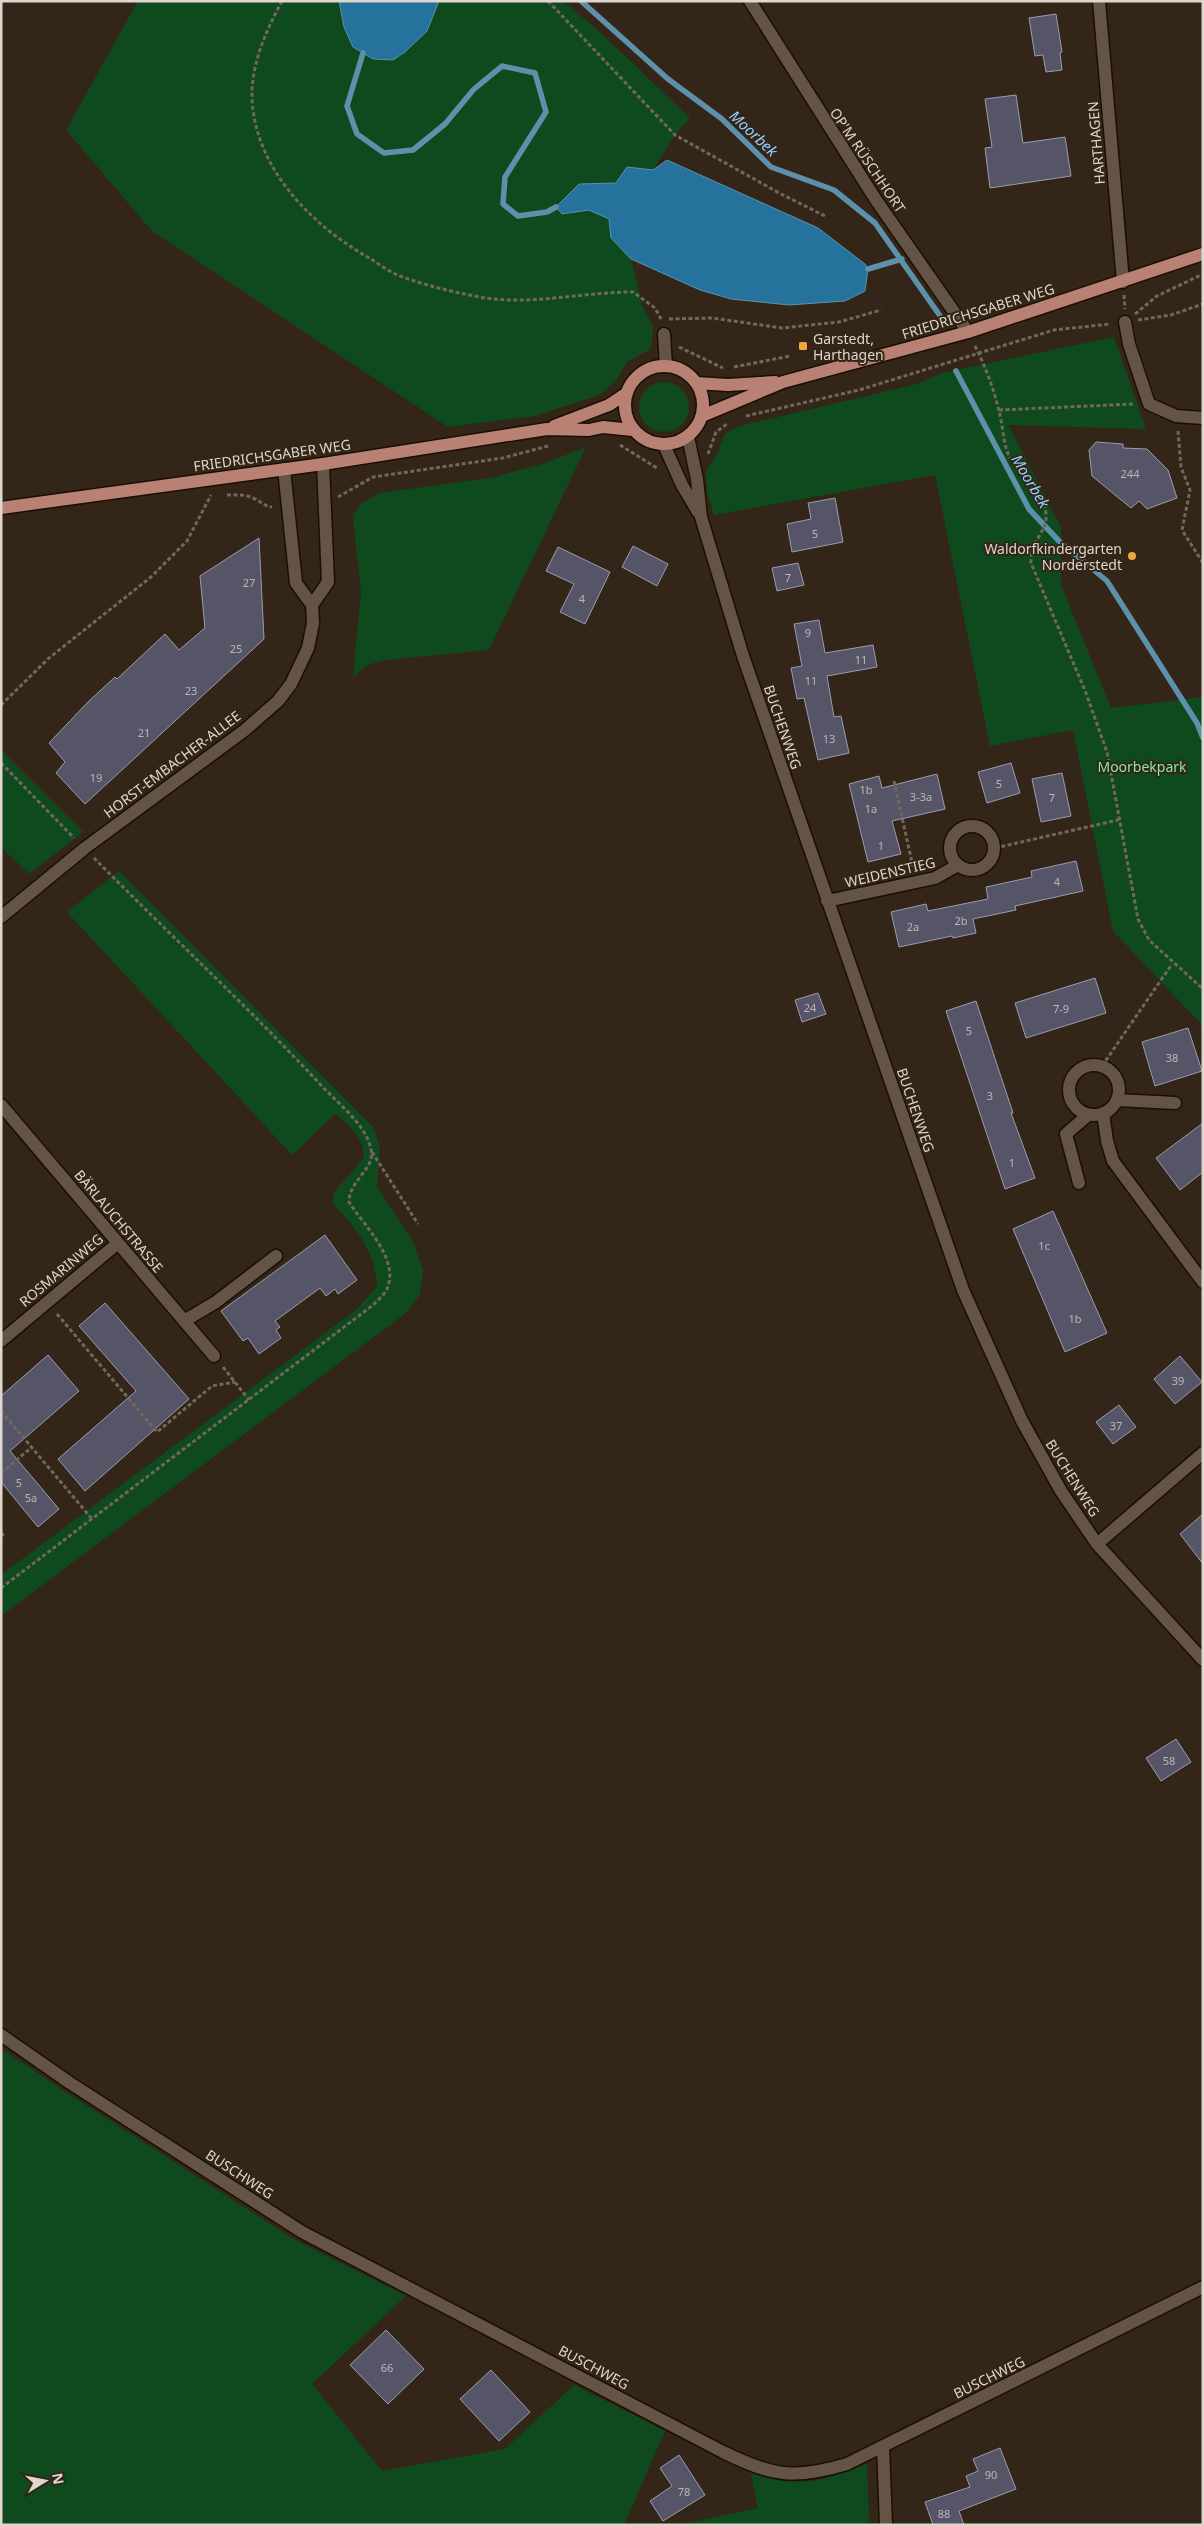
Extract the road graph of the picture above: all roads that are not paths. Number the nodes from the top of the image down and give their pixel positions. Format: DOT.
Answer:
graph roads {
  1 [pos="750,1"];
  2 [pos="1099,1"];
  3 [pos="1203,254"];
  4 [pos="1123,282"];
  5 [pos="1125,322"];
  6 [pos="968,332"];
  7 [pos="664,339"];
  8 [pos="666,366"];
  9 [pos="783,382"];
  10 [pos="696,383"];
  11 [pos="627,393"];
  12 [pos="702,416"];
  13 [pos="1203,418"];
  14 [pos="547,429"];
  15 [pos="633,430"];
  16 [pos="688,437"];
  17 [pos="664,445"];
  18 [pos="324,464"];
  19 [pos="284,469"];
  20 [pos="1,508"];
  21 [pos="701,517"];
  22 [pos="312,605"];
  23 [pos="958,865"];
  24 [pos="827,902"];
  25 [pos="1,917"];
  26 [pos="1117,1100"];
  27 [pos="1175,1103"];
  28 [pos="1,1105"];
  29 [pos="1103,1113"];
  30 [pos="1088,1115"];
  31 [pos="1079,1183"];
  32 [pos="118,1242"];
  33 [pos="276,1256"];
  34 [pos="1203,1282"];
  35 [pos="184,1321"];
  36 [pos="1,1341"];
  37 [pos="214,1356"];
  38 [pos="1203,1453"];
  39 [pos="1097,1544"];
  40 [pos="1203,1660"];
  41 [pos="1,2035"];
  42 [pos="1203,2287"];
  43 [pos="884,2446"];
  44 [pos="886,2525"];
  1 -- 6 [label="street, OP'M RÜSCHHORT"];
  2 -- 4 [label="street, HARTHAGEN"];
  3 -- 4 [label="main road, FRIEDRICHSGABER WEG"];
  4 -- 6 [label="main road, FRIEDRICHSGABER WEG"];
  5 -- 13 [label="street"];
  6 -- 9 [label="main road, FRIEDRICHSGABER WEG"];
  7 -- 8 [label="street"];
  8 -- 10 [label="main road"];
  8 -- 11 [label="main road"];
  9 -- 10 [label="main road"];
  9 -- 12 [label="main road"];
  10 -- 12 [label="main road"];
  11 -- 14 [label="main road, FRIEDRICHSGABER WEG"];
  11 -- 15 [label="main road"];
  12 -- 16 [label="main road"];
  14 -- 15 [label="main road, FRIEDRICHSGABER WEG"];
  14 -- 18 [label="main road, FRIEDRICHSGABER WEG"];
  15 -- 17 [label="main road"];
  16 -- 17 [label="main road"];
  16 -- 21 [label="street, BUCHENWEG"];
  17 -- 21 [label="street, BUCHENWEG"];
  18 -- 19 [label="main road, FRIEDRICHSGABER WEG"];
  18 -- 22 [label="street"];
  19 -- 20 [label="main road, FRIEDRICHSGABER WEG"];
  19 -- 22 [label="street"];
  21 -- 24 [label="street, BUCHENWEG"];
  22 -- 25 [label="street, HORST-EMBACHER-ALLEE"];
  23 -- 23 [label="street, WEIDENSTIEG"];
  23 -- 24 [label="street, WEIDENSTIEG"];
  24 -- 39 [label="street, BUCHENWEG"];
  26 -- 27 [label="street"];
  26 -- 29 [label="street"];
  26 -- 30 [label="street"];
  28 -- 32 [label="street, BÄRLAUCHSTRASSE"];
  29 -- 30 [label="street"];
  29 -- 34 [label="street"];
  30 -- 31 [label="street"];
  32 -- 35 [label="street, BÄRLAUCHSTRASSE"];
  32 -- 36 [label="street, ROSMARINWEG"];
  33 -- 35 [label="street"];
  35 -- 37 [label="street, BÄRLAUCHSTRASSE"];
  38 -- 39 [label="street"];
  39 -- 40 [label="street, BUCHENWEG"];
  41 -- 43 [label="street, BUSCHWEG"];
  42 -- 43 [label="street, BUSCHWEG"];
  43 -- 44 [label="street"];
}
